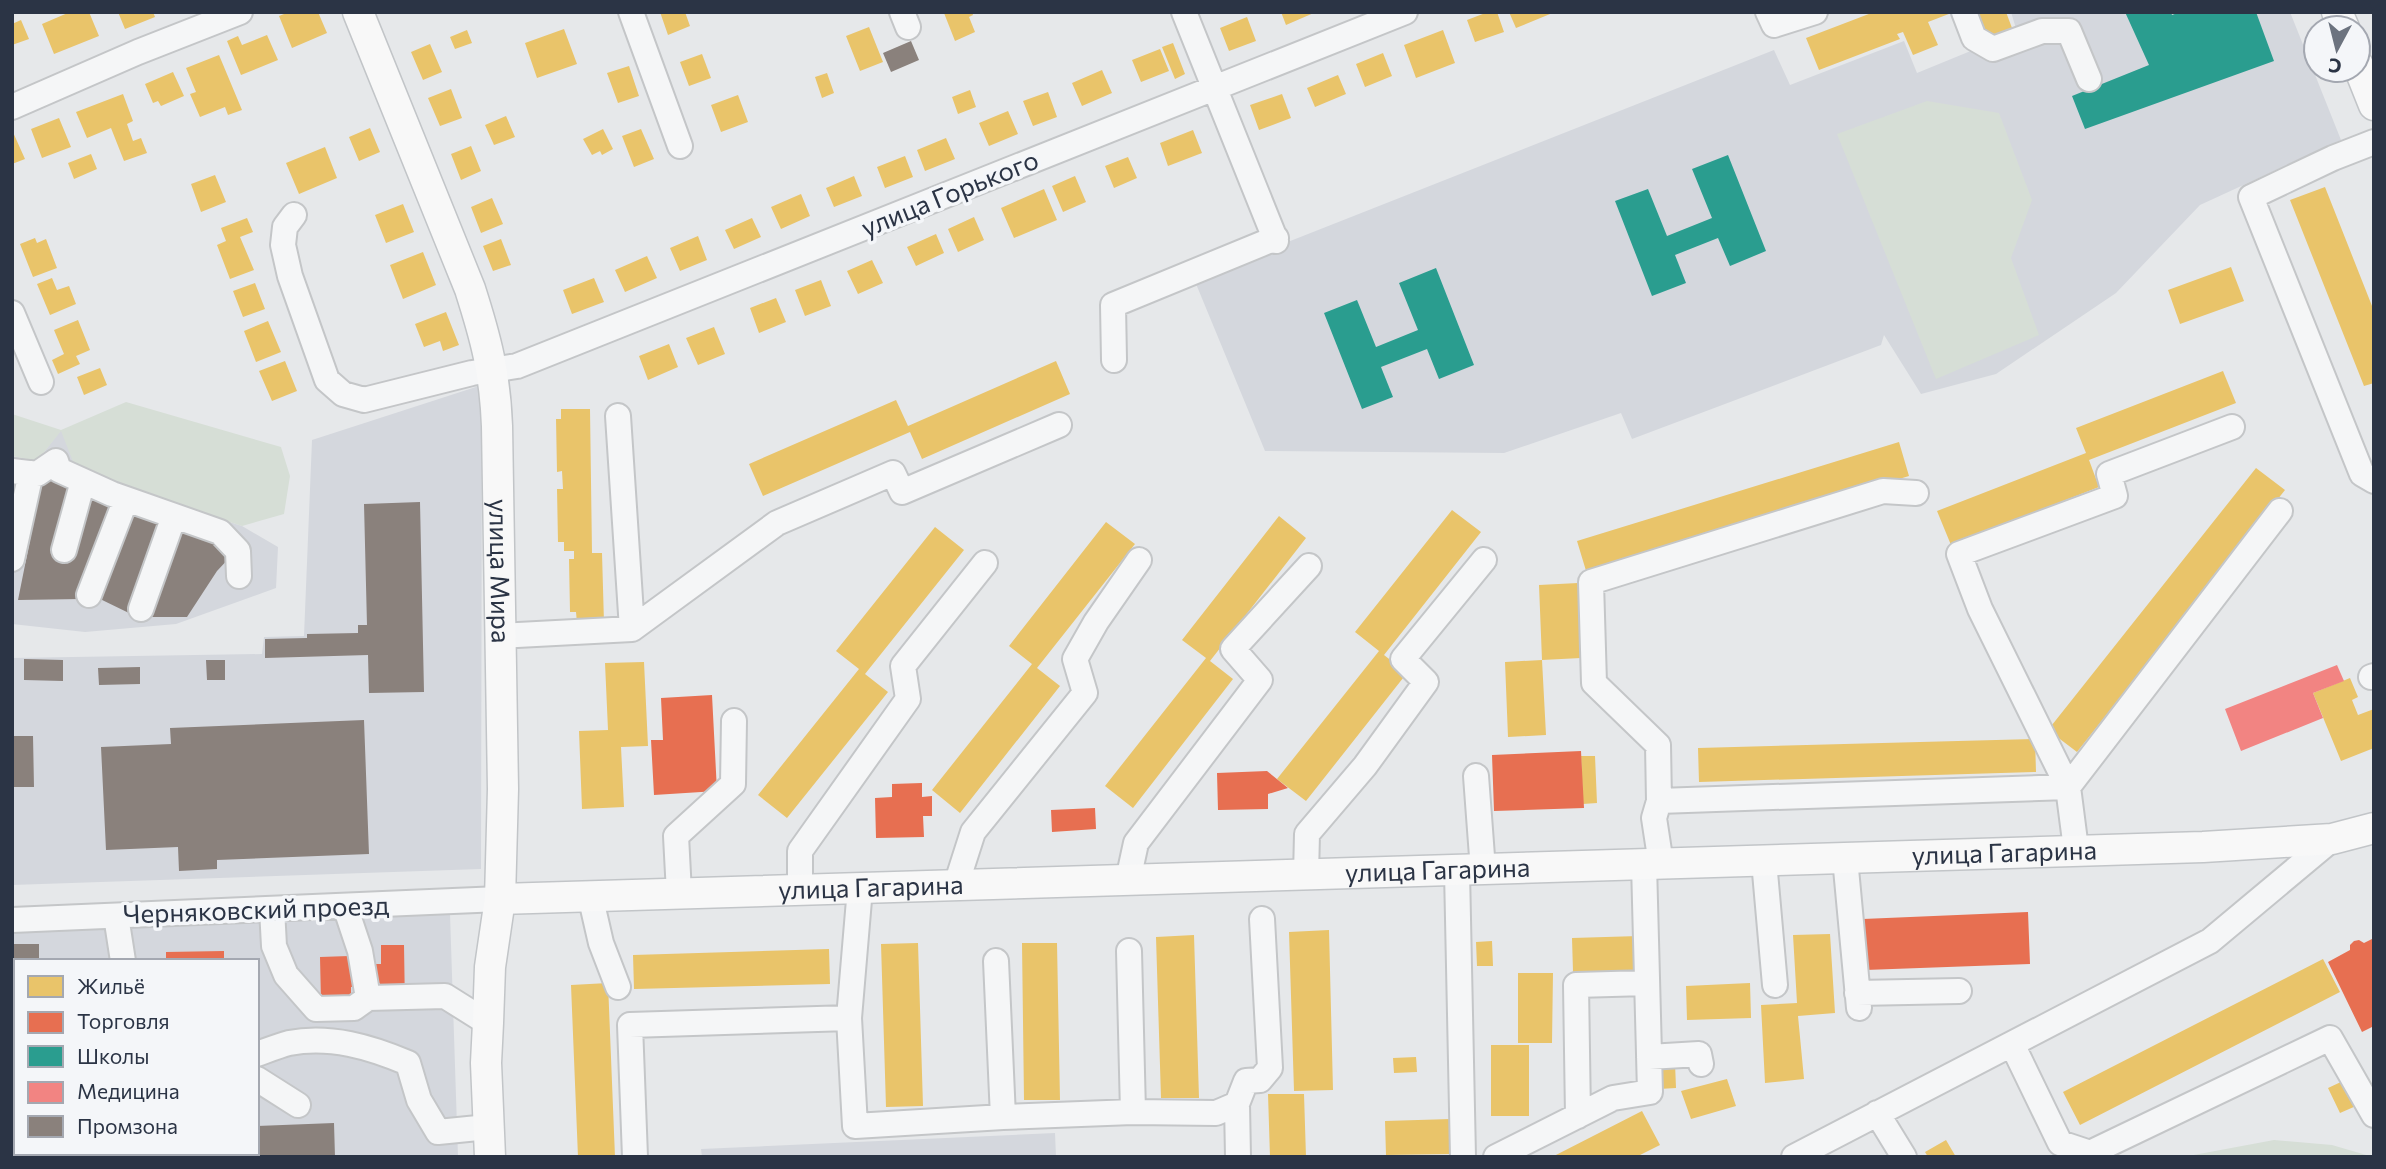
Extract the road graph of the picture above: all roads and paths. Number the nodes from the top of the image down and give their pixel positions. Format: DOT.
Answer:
graph roads {
  1 [pos="240,12"];
  2 [pos="358,12"];
  3 [pos="631,12"];
  4 [pos="1184,12"];
  5 [pos="1405,12"];
  6 [pos="1815,12"];
  7 [pos="1964,12"];
  8 [pos="1771,19"];
  9 [pos="2088,79"];
  10 [pos="2366,84"];
  11 [pos="1216,88"];
  12 [pos="2374,105"];
  13 [pos="12,107"];
  14 [pos="2374,142"];
  15 [pos="680,146"];
  16 [pos="294,215"];
  17 [pos="12,313"];
  18 [pos="1114,360"];
  19 [pos="493,371"];
  20 [pos="41,382"];
  21 [pos="618,416"];
  22 [pos="1059,425"];
  23 [pos="2232,427"];
  24 [pos="22,472"];
  25 [pos="83,481"];
  26 [pos="2374,481"];
  27 [pos="1916,493"];
  28 [pos="126,499"];
  29 [pos="2280,512"];
  30 [pos="174,516"];
  31 [pos="64,550"];
  32 [pos="12,559"];
  33 [pos="1139,560"];
  34 [pos="1484,560"];
  35 [pos="985,563"];
  36 [pos="1309,566"];
  37 [pos="239,576"];
  38 [pos="89,595"];
  39 [pos="141,609"];
  40 [pos="632,629"];
  41 [pos="500,636"];
  42 [pos="734,721"];
  43 [pos="1476,776"];
  44 [pos="2068,788"];
  45 [pos="1659,802"];
  46 [pos="2373,828"];
  47 [pos="2332,839"];
  48 [pos="2076,849"];
  49 [pos="1844,858"];
  50 [pos="1764,861"];
  51 [pos="1652,864"];
  52 [pos="1470,871"];
  53 [pos="1306,875"];
  54 [pos="1128,880"];
  55 [pos="956,885"];
  56 [pos="860,888"];
  57 [pos="800,890"];
  58 [pos="679,893"];
  59 [pos="590,895"];
  60 [pos="500,899"];
  61 [pos="345,906"];
  62 [pos="272,909"];
  63 [pos="116,916"];
  64 [pos="1262,919"];
  65 [pos="12,920"];
  66 [pos="1129,951"];
  67 [pos="123,959"];
  68 [pos="996,961"];
  69 [pos="1647,983"];
  70 [pos="1774,985"];
  71 [pos="618,987"];
  72 [pos="1959,991"];
  73 [pos="368,998"];
  74 [pos="849,1018"];
  75 [pos="488,1023"];
  76 [pos="2012,1044"];
  77 [pos="259,1053"];
  78 [pos="1649,1057"];
  79 [pos="1702,1064"];
  80 [pos="259,1080"];
  81 [pos="1237,1104"];
  82 [pos="298,1105"];
  83 [pos="1133,1112"];
  84 [pos="1878,1114"];
  85 [pos="2374,1115"];
  86 [pos="1578,1116"];
  87 [pos="1003,1117"];
  88 [pos="488,1126"];
  89 [pos="490,1157"];
  90 [pos="635,1157"];
  91 [pos="1238,1157"];
  92 [pos="1463,1157"];
  93 [pos="1496,1157"];
  94 [pos="1794,1157"];
  95 [pos="1904,1157"];
  1 -- 13 [label="street"];
  2 -- 19 [label="main road, улица Мира"];
  3 -- 15 [label="street"];
  4 -- 11 [label="street"];
  5 -- 11 [label="street, улица Горького"];
  6 -- 8 [label="street"];
  7 -- 9 [label="street"];
  10 -- 12 [label="main road"];
  11 -- 18 [label="street"];
  11 -- 19 [label="street, улица Горького"];
  14 -- 26 [label="street"];
  16 -- 19 [label="street, улица Горького"];
  17 -- 20 [label="street"];
  19 -- 41 [label="main road, улица Мира"];
  21 -- 40 [label="street"];
  22 -- 40 [label="street"];
  23 -- 44 [label="street"];
  24 -- 25 [label="street"];
  24 -- 32 [label="street"];
  25 -- 28 [label="street"];
  25 -- 31 [label="street"];
  27 -- 45 [label="street"];
  28 -- 30 [label="street"];
  28 -- 38 [label="street"];
  29 -- 44 [label="street"];
  30 -- 37 [label="street"];
  30 -- 39 [label="street"];
  33 -- 55 [label="street"];
  34 -- 53 [label="street"];
  35 -- 57 [label="street"];
  36 -- 54 [label="street"];
  40 -- 41 [label="street"];
  41 -- 60 [label="main road, улица Мира"];
  42 -- 58 [label="street"];
  43 -- 52 [label="street"];
  44 -- 45 [label="street"];
  44 -- 48 [label="street"];
  45 -- 51 [label="street"];
  46 -- 47 [label="main road, улица Гагарина"];
  47 -- 48 [label="main road, улица Гагарина"];
  47 -- 76 [label="street"];
  48 -- 49 [label="main road, улица Гагарина"];
  49 -- 50 [label="main road, улица Гагарина"];
  49 -- 72 [label="street"];
  50 -- 51 [label="main road, улица Гагарина"];
  50 -- 70 [label="street"];
  51 -- 52 [label="main road, улица Гагарина"];
  51 -- 69 [label="street"];
  52 -- 53 [label="main road, улица Гагарина"];
  52 -- 92 [label="street"];
  53 -- 54 [label="main road, улица Гагарина"];
  54 -- 55 [label="main road, улица Гагарина"];
  55 -- 56 [label="main road, улица Гагарина"];
  56 -- 57 [label="main road, улица Гагарина"];
  56 -- 74 [label="street"];
  57 -- 58 [label="main road, улица Гагарина"];
  58 -- 59 [label="main road, улица Гагарина"];
  59 -- 60 [label="main road, улица Гагарина"];
  59 -- 71 [label="street"];
  60 -- 61 [label="street, Черняковский проезд"];
  60 -- 75 [label="main road, улица Мира"];
  61 -- 62 [label="street, Черняковский проезд"];
  61 -- 73 [label="street"];
  62 -- 63 [label="street, Черняковский проезд"];
  62 -- 73 [label="street"];
  63 -- 65 [label="street, Черняковский проезд"];
  63 -- 67 [label="street"];
  64 -- 81 [label="street"];
  66 -- 83 [label="street"];
  68 -- 87 [label="street"];
  69 -- 78 [label="street"];
  69 -- 86 [label="street"];
  73 -- 75 [label="street"];
  74 -- 87 [label="street"];
  74 -- 90 [label="street"];
  75 -- 88 [label="main road, улица Мира"];
  76 -- 84 [label="street"];
  76 -- 85 [label="street"];
  77 -- 88 [label="street"];
  78 -- 79 [label="street"];
  78 -- 86 [label="street"];
  80 -- 82 [label="street"];
  81 -- 83 [label="street"];
  81 -- 91 [label="street"];
  83 -- 87 [label="street"];
  84 -- 94 [label="street"];
  84 -- 95 [label="street"];
  86 -- 93 [label="street"];
  88 -- 89 [label="main road, улица Мира"];
}
